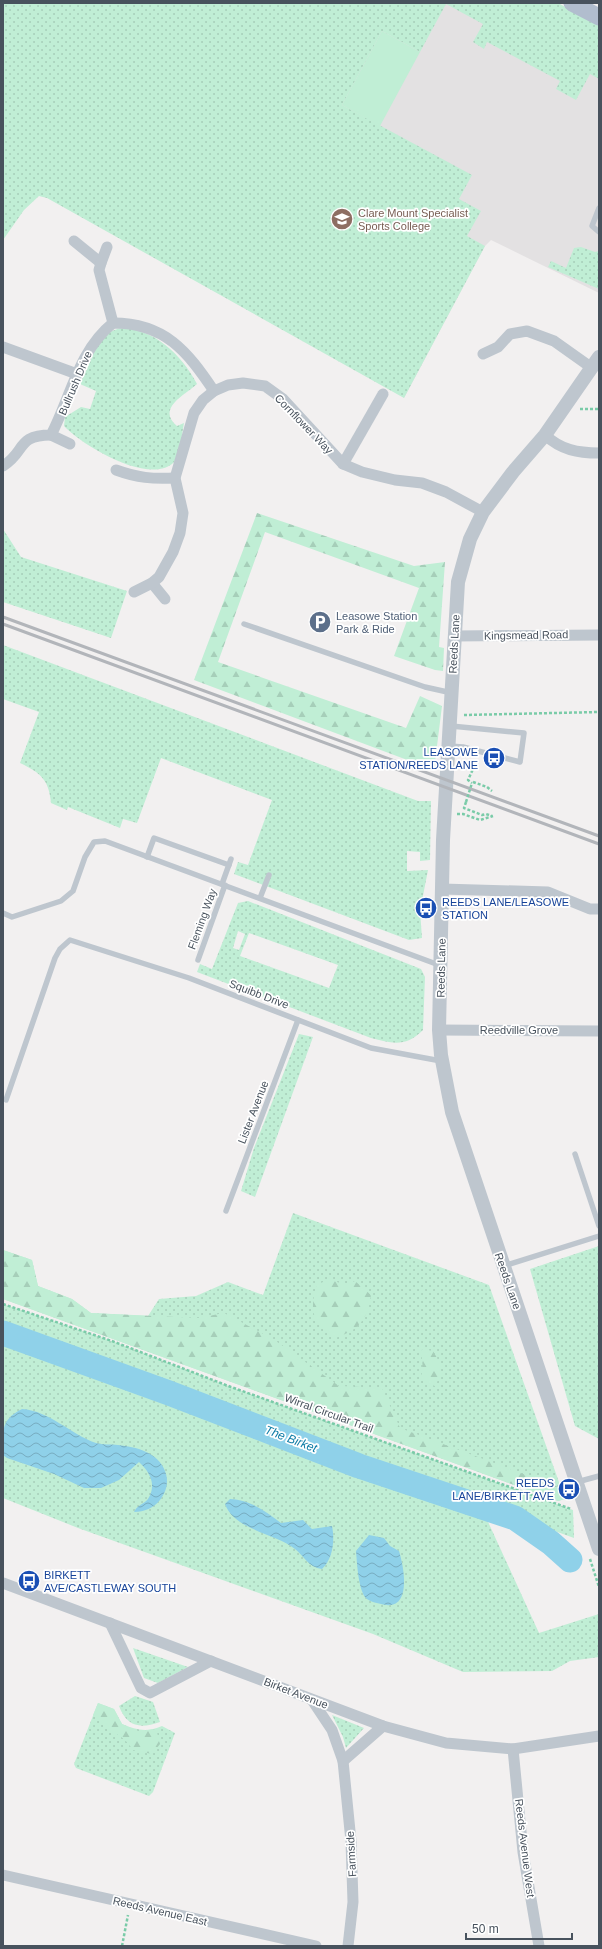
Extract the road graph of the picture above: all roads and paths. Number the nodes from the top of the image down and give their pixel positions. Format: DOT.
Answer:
graph roads {
  1 [pos="572,3"];
  2 [pos="599,18"];
  3 [pos="599,208"];
  4 [pos="599,232"];
  5 [pos="74,241"];
  6 [pos="107,247"];
  7 [pos="101,262"];
  8 [pos="112,322"];
  9 [pos="3,347"];
  10 [pos="483,354"];
  11 [pos="595,362"];
  12 [pos="77,374"];
  13 [pos="214,390"];
  14 [pos="383,394"];
  15 [pos="51,435"];
  16 [pos="545,435"];
  17 [pos="70,444"];
  18 [pos="599,453"];
  19 [pos="343,464"];
  20 [pos="3,466"];
  21 [pos="116,470"];
  22 [pos="175,478"];
  23 [pos="482,512"];
  24 [pos="152,583"];
  25 [pos="134,592"];
  26 [pos="165,599"];
  27 [pos="244,624"];
  28 [pos="599,635"];
  29 [pos="454,636"];
  30 [pos="452,693"];
  31 [pos="599,712"];
  32 [pos="464,715"];
  33 [pos="451,726"];
  34 [pos="450,746"];
  35 [pos="464,765"];
  36 [pos="473,782"];
  37 [pos="492,791"];
  38 [pos="445,814"];
  39 [pos="147,857"];
  40 [pos="269,875"];
  41 [pos="223,885"];
  42 [pos="442,890"];
  43 [pos="260,898"];
  44 [pos="599,909"];
  45 [pos="3,913"];
  46 [pos="198,960"];
  47 [pos="441,966"];
  48 [pos="298,1020"];
  49 [pos="439,1030"];
  50 [pos="599,1030"];
  51 [pos="442,1061"];
  52 [pos="6,1100"];
  53 [pos="575,1154"];
  54 [pos="226,1211"];
  55 [pos="599,1226"];
  56 [pos="599,1236"];
  57 [pos="504,1266"];
  58 [pos="3,1304"];
  59 [pos="599,1476"];
  60 [pos="577,1482"];
  61 [pos="573,1510"];
  62 [pos="593,1550"];
  63 [pos="3,1583"];
  64 [pos="599,1587"];
  65 [pos="110,1623"];
  66 [pos="211,1661"];
  67 [pos="312,1700"];
  68 [pos="384,1726"];
  69 [pos="599,1736"];
  70 [pos="513,1749"];
  71 [pos="344,1761"];
  72 [pos="3,1875"];
  73 [pos="131,1904"];
  74 [pos="122,1946"];
  75 [pos="316,1946"];
  76 [pos="348,1946"];
  77 [pos="539,1946"];
  1 -- 2 [label="main road"];
  3 -- 4 [label="lane"];
  5 -- 7 [label="street"];
  6 -- 7 [label="street"];
  7 -- 8 [label="street"];
  8 -- 12 [label="street, Bullrush Drive"];
  8 -- 13 [label="street"];
  9 -- 12 [label="street"];
  10 -- 11 [label="street"];
  11 -- 16 [label="street, Reeds Lane"];
  12 -- 15 [label="street, Bullrush Drive"];
  13 -- 19 [label="street, Cornflower Way"];
  13 -- 22 [label="street"];
  14 -- 19 [label="street"];
  15 -- 17 [label="street"];
  15 -- 20 [label="street"];
  16 -- 18 [label="street"];
  16 -- 23 [label="street, Reeds Lane"];
  19 -- 23 [label="street, Cornflower Way"];
  21 -- 22 [label="street"];
  22 -- 24 [label="street"];
  23 -- 29 [label="street, Reeds Lane"];
  24 -- 25 [label="street"];
  24 -- 26 [label="street"];
  27 -- 30 [label="lane"];
  28 -- 29 [label="street, Kingsmead Road"];
  29 -- 30 [label="street, Reeds Lane"];
  30 -- 33 [label="street, Reeds Lane"];
  31 -- 32 [label="path"];
  33 -- 34 [label="street, Reeds Lane"];
  33 -- 34 [label="lane"];
  34 -- 38 [label="street, Reeds Lane"];
  35 -- 36 [label="path"];
  36 -- 37 [label="path"];
  36 -- 38 [label="path, bridge"];
  38 -- 42 [label="street, Reeds Lane"];
  39 -- 41 [label="lane"];
  39 -- 41 [label="lane, Fleming Way"];
  39 -- 45 [label="lane"];
  40 -- 43 [label="lane"];
  41 -- 43 [label="lane"];
  41 -- 46 [label="lane, Fleming Way"];
  42 -- 44 [label="street"];
  42 -- 47 [label="street, Reeds Lane"];
  43 -- 47 [label="lane"];
  47 -- 49 [label="street, Reeds Lane"];
  48 -- 51 [label="lane, Squibb Drive"];
  48 -- 52 [label="lane, Squibb Drive"];
  48 -- 54 [label="lane, Lister Avenue"];
  49 -- 50 [label="street, Reedville Grove"];
  49 -- 51 [label="street, Reeds Lane"];
  51 -- 57 [label="street, Reeds Lane"];
  53 -- 55 [label="lane"];
  56 -- 57 [label="lane"];
  57 -- 60 [label="street, Reeds Lane"];
  58 -- 61 [label="path, Wirral Circular Trail"];
  59 -- 60 [label="lane"];
  60 -- 62 [label="street, Reeds Lane"];
  62 -- 64 [label="path"];
  63 -- 65 [label="street, Birket Avenue"];
  65 -- 66 [label="street, Birket Avenue"];
  65 -- 66 [label="street"];
  66 -- 67 [label="street, Birket Avenue"];
  67 -- 68 [label="street, Birket Avenue"];
  67 -- 71 [label="street, Farmside"];
  68 -- 70 [label="street, Birket Avenue"];
  68 -- 71 [label="street"];
  69 -- 70 [label="street, Birket Avenue"];
  70 -- 77 [label="street, Reeds Avenue West"];
  71 -- 76 [label="street, Farmside"];
  72 -- 73 [label="street, Reeds Avenue East"];
  73 -- 74 [label="path"];
  73 -- 75 [label="street, Reeds Avenue East"];
}
